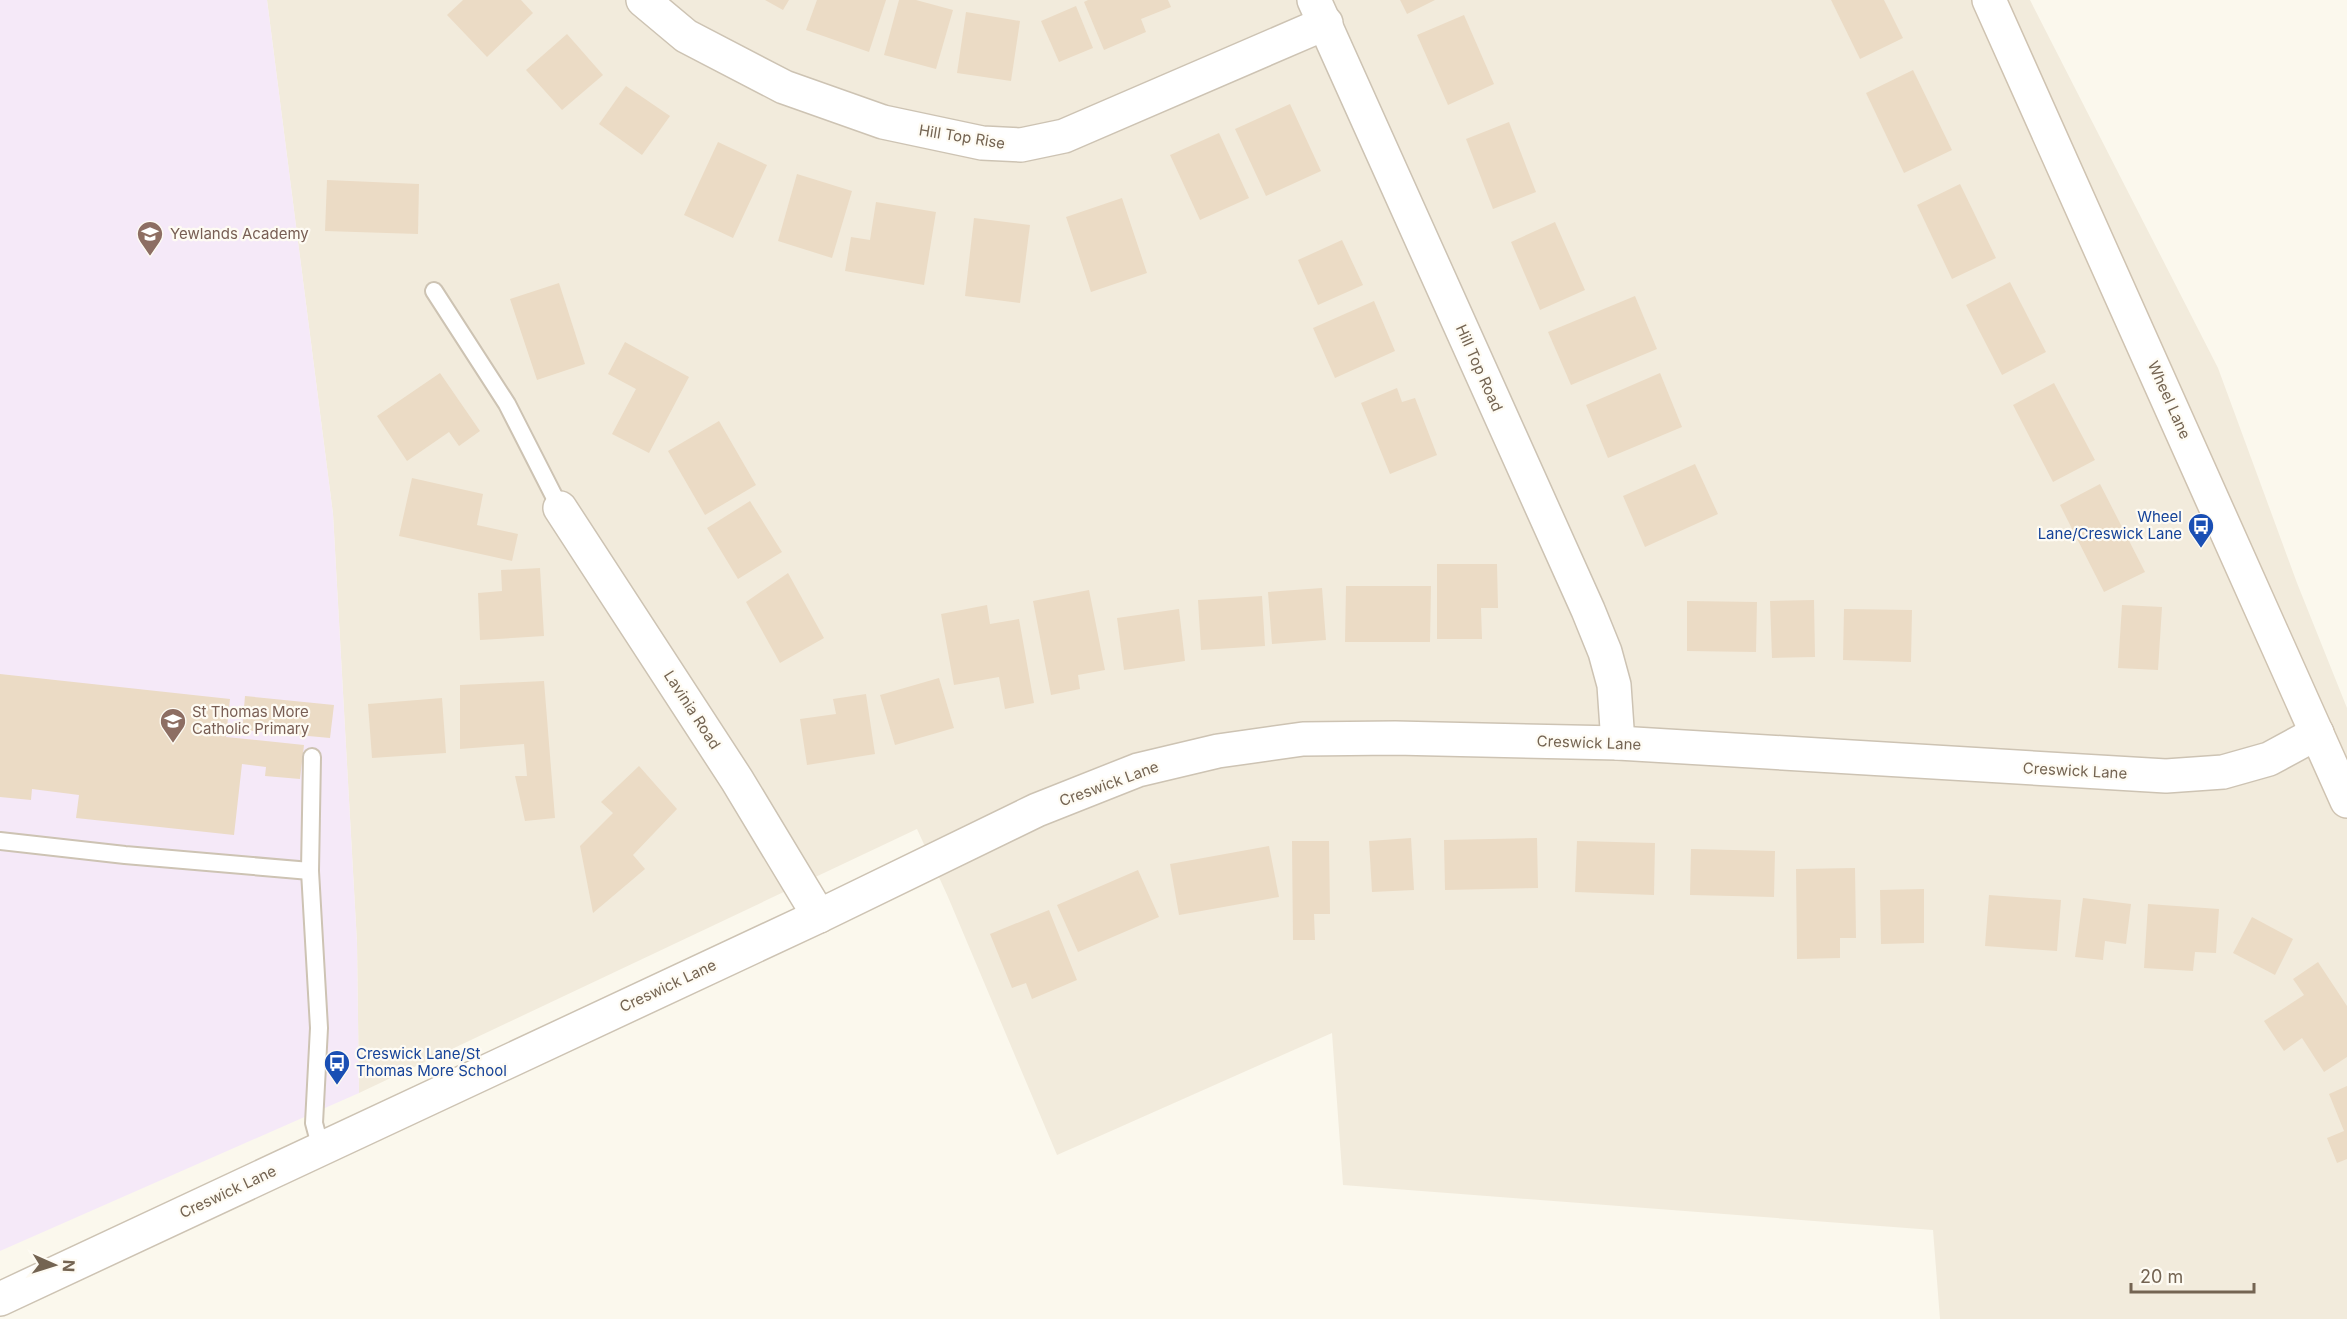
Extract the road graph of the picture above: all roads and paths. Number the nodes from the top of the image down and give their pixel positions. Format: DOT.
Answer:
graph roads {
  1 [pos="643,0"];
  2 [pos="1989,0"];
  3 [pos="1320,12"];
  4 [pos="434,291"];
  5 [pos="560,508"];
  6 [pos="2318,732"];
  7 [pos="1618,743"];
  8 [pos="312,757"];
  9 [pos="2347,801"];
  10 [pos="0,841"];
  11 [pos="310,871"];
  12 [pos="819,916"];
  13 [pos="321,1149"];
  14 [pos="0,1299"];
  1 -- 3 [label="street, Hill Top Rise"];
  2 -- 6 [label="street, Wheel Lane"];
  3 -- 7 [label="street, Hill Top Road"];
  4 -- 5 [label="lane"];
  5 -- 12 [label="street, Lavinia Road"];
  6 -- 7 [label="street, Creswick Lane"];
  6 -- 9 [label="street, Wheel Lane"];
  7 -- 12 [label="street, Creswick Lane"];
  8 -- 11 [label="lane"];
  10 -- 11 [label="lane"];
  11 -- 13 [label="lane"];
  12 -- 13 [label="street, Creswick Lane"];
  13 -- 14 [label="street, Creswick Lane"];
}
